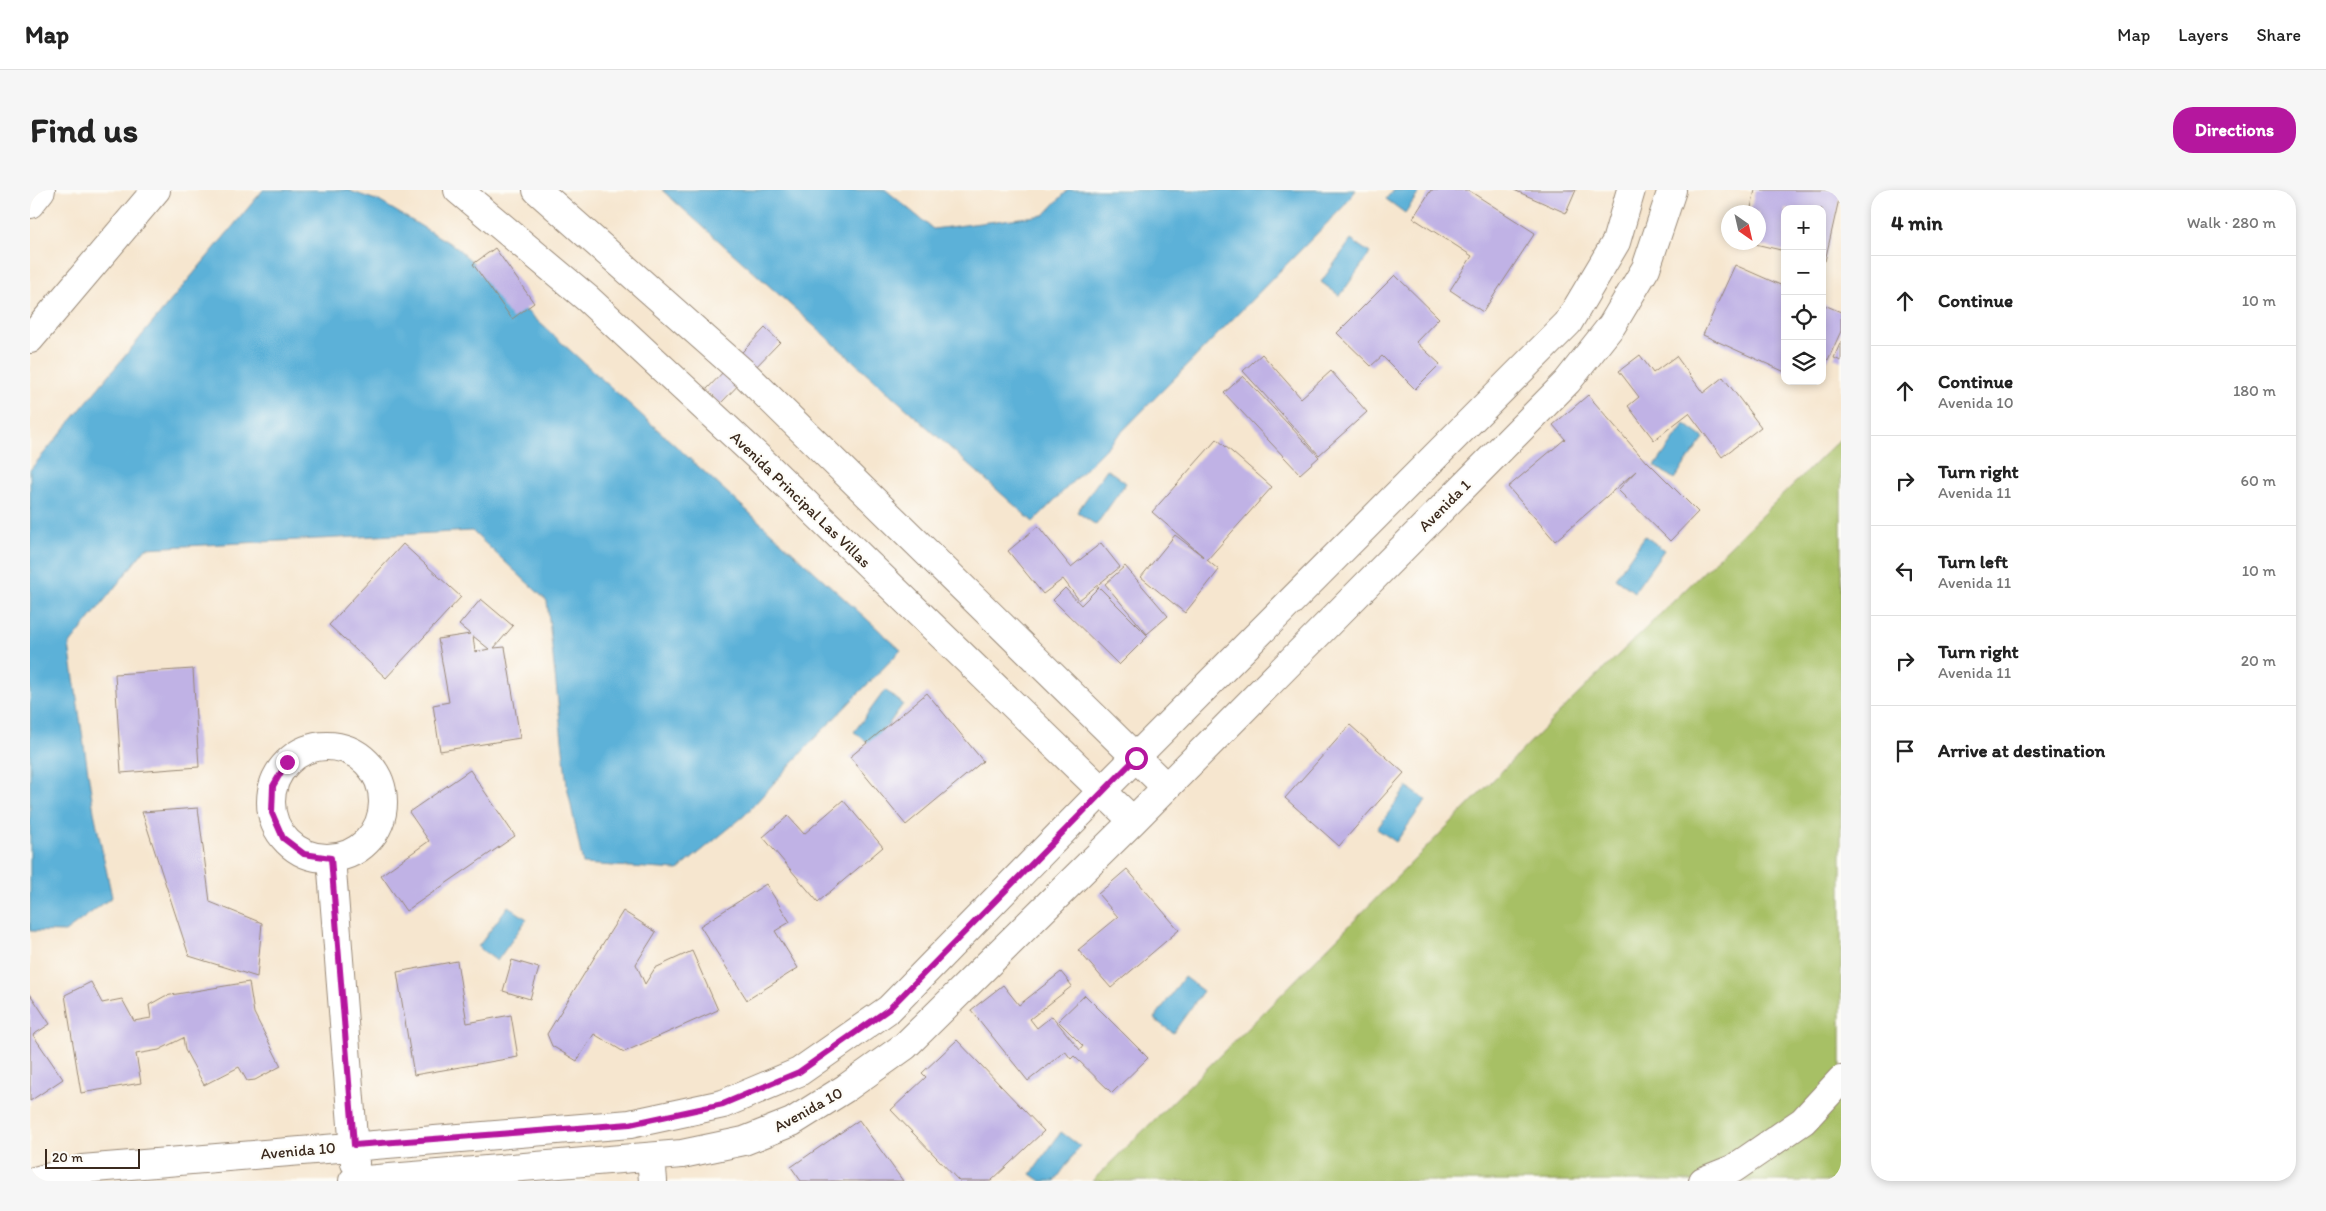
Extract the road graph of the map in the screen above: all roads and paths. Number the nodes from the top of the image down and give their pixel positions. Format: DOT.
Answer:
graph roads {
  1 [pos="41,190"];
  2 [pos="156,190"];
  3 [pos="458,190"];
  4 [pos="536,190"];
  5 [pos="1631,190"];
  6 [pos="1672,190"];
  7 [pos="30,204"];
  8 [pos="30,339"];
  9 [pos="1136,758"];
  10 [pos="1166,787"];
  11 [pos="1102,791"];
  12 [pos="1133,821"];
  13 [pos="331,858"];
  14 [pos="845,1040"];
  15 [pos="869,1072"];
  16 [pos="1841,1080"];
  17 [pos="354,1145"];
  18 [pos="652,1169"];
  19 [pos="34,1181"];
  20 [pos="356,1181"];
  21 [pos="1703,1181"];
  1 -- 7 [label="street"];
  2 -- 8 [label="street"];
  3 -- 11 [label="street, Avenida Principal Las Villas"];
  4 -- 9 [label="street"];
  5 -- 9 [label="street"];
  6 -- 10 [label="street, Avenida 1"];
  9 -- 10 [label="street"];
  9 -- 11 [label="street, Avenida 10"];
  10 -- 12 [label="street, Avenida 1"];
  11 -- 12 [label="street, Avenida Principal Las Villas"];
  11 -- 14 [label="street, Avenida 10"];
  12 -- 15 [label="street, Avenida 10"];
  13 -- 13 [label="street"];
  13 -- 17 [label="street"];
  14 -- 15 [label="street"];
  14 -- 17 [label="street, Avenida 10"];
  15 -- 18 [label="street, Avenida 10"];
  16 -- 21 [label="street"];
  17 -- 19 [label="street, Avenida 10"];
  17 -- 20 [label="street"];
  18 -- 20 [label="street, Avenida 10"];
}
